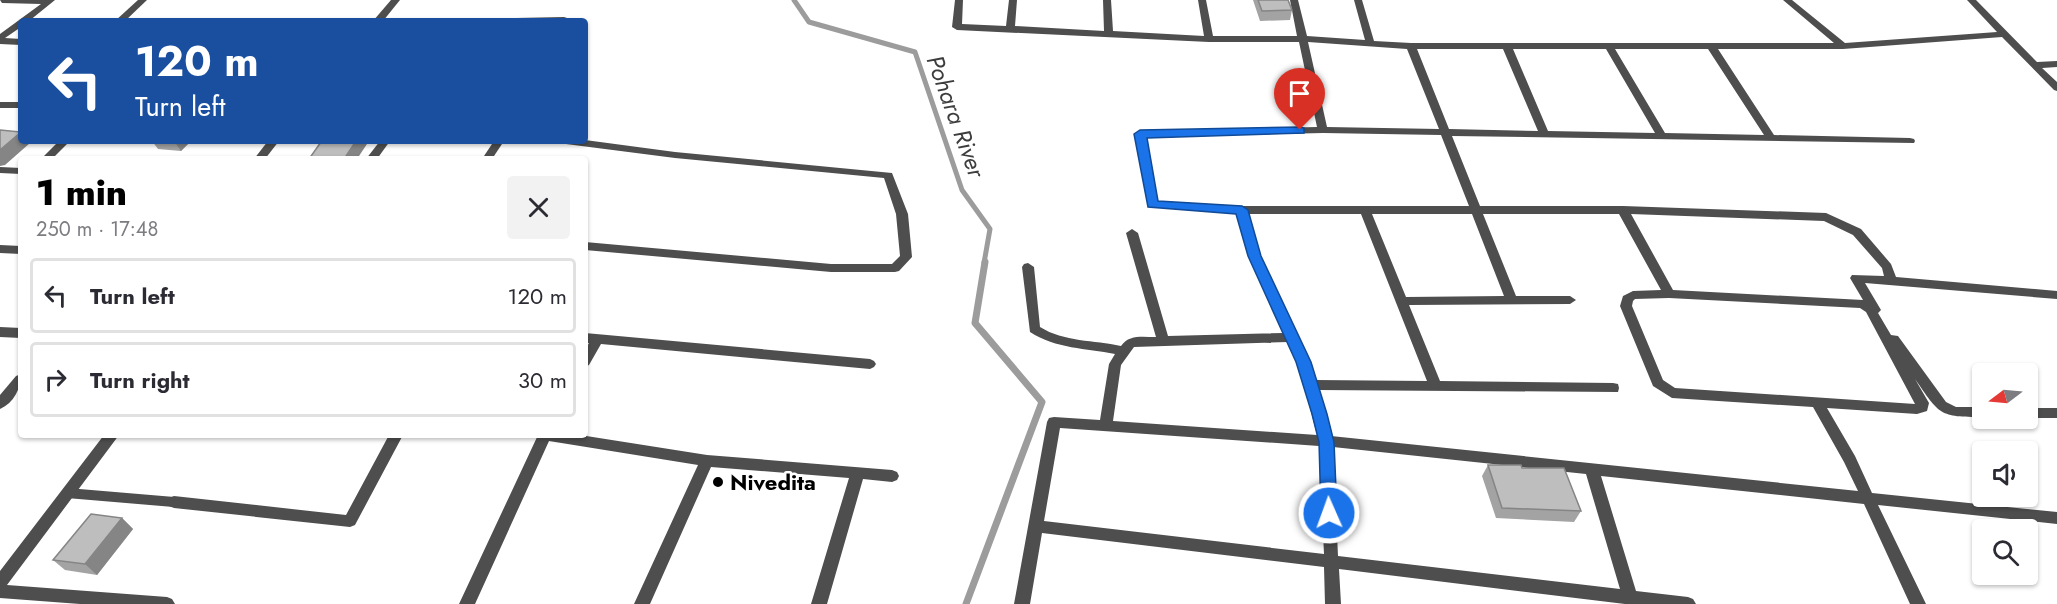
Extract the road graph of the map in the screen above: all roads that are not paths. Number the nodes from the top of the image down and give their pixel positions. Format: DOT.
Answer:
graph roads {
  1 [pos="2,0"];
  2 [pos="143,0"];
  3 [pos="396,0"];
  4 [pos="959,0"];
  5 [pos="1013,0"];
  6 [pos="1107,0"];
  7 [pos="1202,0"];
  8 [pos="1294,0"];
  9 [pos="1358,0"];
  10 [pos="1971,0"];
  11 [pos="50,1"];
  12 [pos="1792,1"];
  13 [pos="27,18"];
  14 [pos="123,18"];
  15 [pos="381,18"];
  16 [pos="18,25"];
  17 [pos="1010,29"];
  18 [pos="2004,34"];
  19 [pos="1109,35"];
  20 [pos="1209,39"];
  21 [pos="1304,39"];
  22 [pos="0,40"];
  23 [pos="18,42"];
  24 [pos="1370,44"];
  25 [pos="1411,46"];
  26 [pos="1507,46"];
  27 [pos="1609,46"];
  28 [pos="1711,46"];
  29 [pos="1843,46"];
  30 [pos="2057,64"];
  31 [pos="2034,65"];
  32 [pos="2057,88"];
  33 [pos="0,105"];
  34 [pos="18,105"];
  35 [pos="1323,130"];
  36 [pos="1445,131"];
  37 [pos="1544,133"];
  38 [pos="1661,135"];
  39 [pos="1770,137"];
  40 [pos="1910,141"];
  41 [pos="62,144"];
  42 [pos="272,144"];
  43 [pos="383,144"];
  44 [pos="588,144"];
  45 [pos="49,156"];
  46 [pos="262,156"];
  47 [pos="373,156"];
  48 [pos="0,170"];
  49 [pos="18,171"];
  50 [pos="1365,209"];
  51 [pos="1478,209"];
  52 [pos="1242,210"];
  53 [pos="1623,210"];
  54 [pos="1132,232"];
  55 [pos="588,246"];
  56 [pos="0,249"];
  57 [pos="18,250"];
  58 [pos="1028,267"];
  59 [pos="1891,279"];
  60 [pos="1668,294"];
  61 [pos="2057,295"];
  62 [pos="1512,300"];
  63 [pos="1570,300"];
  64 [pos="1402,301"];
  65 [pos="0,332"];
  66 [pos="18,333"];
  67 [pos="1292,337"];
  68 [pos="591,338"];
  69 [pos="1163,340"];
  70 [pos="1124,351"];
  71 [pos="870,364"];
  72 [pos="18,383"];
  73 [pos="1311,385"];
  74 [pos="1435,386"];
  75 [pos="1613,388"];
  76 [pos="0,404"];
  77 [pos="1817,404"];
  78 [pos="1972,412"];
  79 [pos="2038,413"];
  80 [pos="2057,413"];
  81 [pos="1106,426"];
  82 [pos="110,438"];
  83 [pos="394,438"];
  84 [pos="545,438"];
  85 [pos="565,438"];
  86 [pos="1326,442"];
  87 [pos="707,461"];
  88 [pos="1592,470"];
  89 [pos="858,472"];
  90 [pos="892,476"];
  91 [pos="67,493"];
  92 [pos="1870,499"];
  93 [pos="174,502"];
  94 [pos="2057,518"];
  95 [pos="1036,526"];
  96 [pos="1331,560"];
  97 [pos="0,583"];
  98 [pos="0,591"];
  99 [pos="1632,601"];
  100 [pos="167,604"];
  101 [pos="467,604"];
  102 [pos="642,604"];
  103 [pos="819,604"];
  104 [pos="1022,604"];
  105 [pos="1333,604"];
  106 [pos="1688,604"];
  107 [pos="1918,604"];
  1 -- 11 [label="street"];
  2 -- 14 [label="street"];
  3 -- 15 [label="street"];
  4 -- 17 [label="street"];
  5 -- 17 [label="street"];
  6 -- 19 [label="street"];
  7 -- 20 [label="street"];
  8 -- 21 [label="street"];
  9 -- 24 [label="street"];
  10 -- 18 [label="street"];
  11 -- 13 [label="street"];
  12 -- 29 [label="street"];
  16 -- 22 [label="street"];
  17 -- 19 [label="street"];
  18 -- 29 [label="street"];
  18 -- 31 [label="street"];
  19 -- 20 [label="street"];
  20 -- 21 [label="street"];
  21 -- 24 [label="street"];
  21 -- 35 [label="street"];
  22 -- 23 [label="street"];
  24 -- 25 [label="street"];
  25 -- 26 [label="street"];
  25 -- 36 [label="street"];
  26 -- 27 [label="street"];
  26 -- 37 [label="street"];
  27 -- 28 [label="street"];
  27 -- 38 [label="street"];
  28 -- 29 [label="street"];
  28 -- 39 [label="street"];
  30 -- 31 [label="street"];
  31 -- 32 [label="street"];
  33 -- 34 [label="street"];
  35 -- 36 [label="street"];
  35 -- 52 [label="street"];
  36 -- 37 [label="street"];
  36 -- 51 [label="street"];
  37 -- 38 [label="street"];
  38 -- 39 [label="street"];
  39 -- 40 [label="street"];
  41 -- 45 [label="street"];
  42 -- 46 [label="street"];
  43 -- 47 [label="street"];
  44 -- 55 [label="street"];
  48 -- 49 [label="street"];
  50 -- 51 [label="street"];
  50 -- 52 [label="street"];
  50 -- 64 [label="street"];
  51 -- 53 [label="street"];
  51 -- 62 [label="street"];
  52 -- 67 [label="street"];
  53 -- 59 [label="street"];
  53 -- 60 [label="street"];
  54 -- 69 [label="street"];
  56 -- 57 [label="street"];
  58 -- 70 [label="street"];
  59 -- 61 [label="street"];
  59 -- 78 [label="street"];
  60 -- 77 [label="street"];
  60 -- 77 [label="street"];
  62 -- 63 [label="street"];
  62 -- 64 [label="street"];
  64 -- 74 [label="street"];
  65 -- 66 [label="street"];
  67 -- 69 [label="street"];
  67 -- 73 [label="street"];
  68 -- 71 [label="street"];
  69 -- 70 [label="street"];
  70 -- 81 [label="street"];
  72 -- 76 [label="street"];
  73 -- 74 [label="street"];
  73 -- 86 [label="street"];
  74 -- 75 [label="street"];
  77 -- 92 [label="street"];
  79 -- 80 [label="street"];
  81 -- 86 [label="street"];
  81 -- 95 [label="street"];
  82 -- 91 [label="street"];
  83 -- 93 [label="street"];
  84 -- 101 [label="street"];
  85 -- 87 [label="street"];
  86 -- 88 [label="street"];
  86 -- 96 [label="street"];
  87 -- 89 [label="street"];
  87 -- 102 [label="street"];
  88 -- 92 [label="street"];
  88 -- 99 [label="street"];
  89 -- 90 [label="street"];
  89 -- 103 [label="street"];
  91 -- 93 [label="lane"];
  91 -- 97 [label="street"];
  92 -- 94 [label="street"];
  92 -- 107 [label="street"];
  95 -- 96 [label="street"];
  95 -- 104 [label="street"];
  96 -- 99 [label="street"];
  96 -- 105 [label="street"];
  98 -- 100 [label="street"];
  99 -- 106 [label="street"];
}
